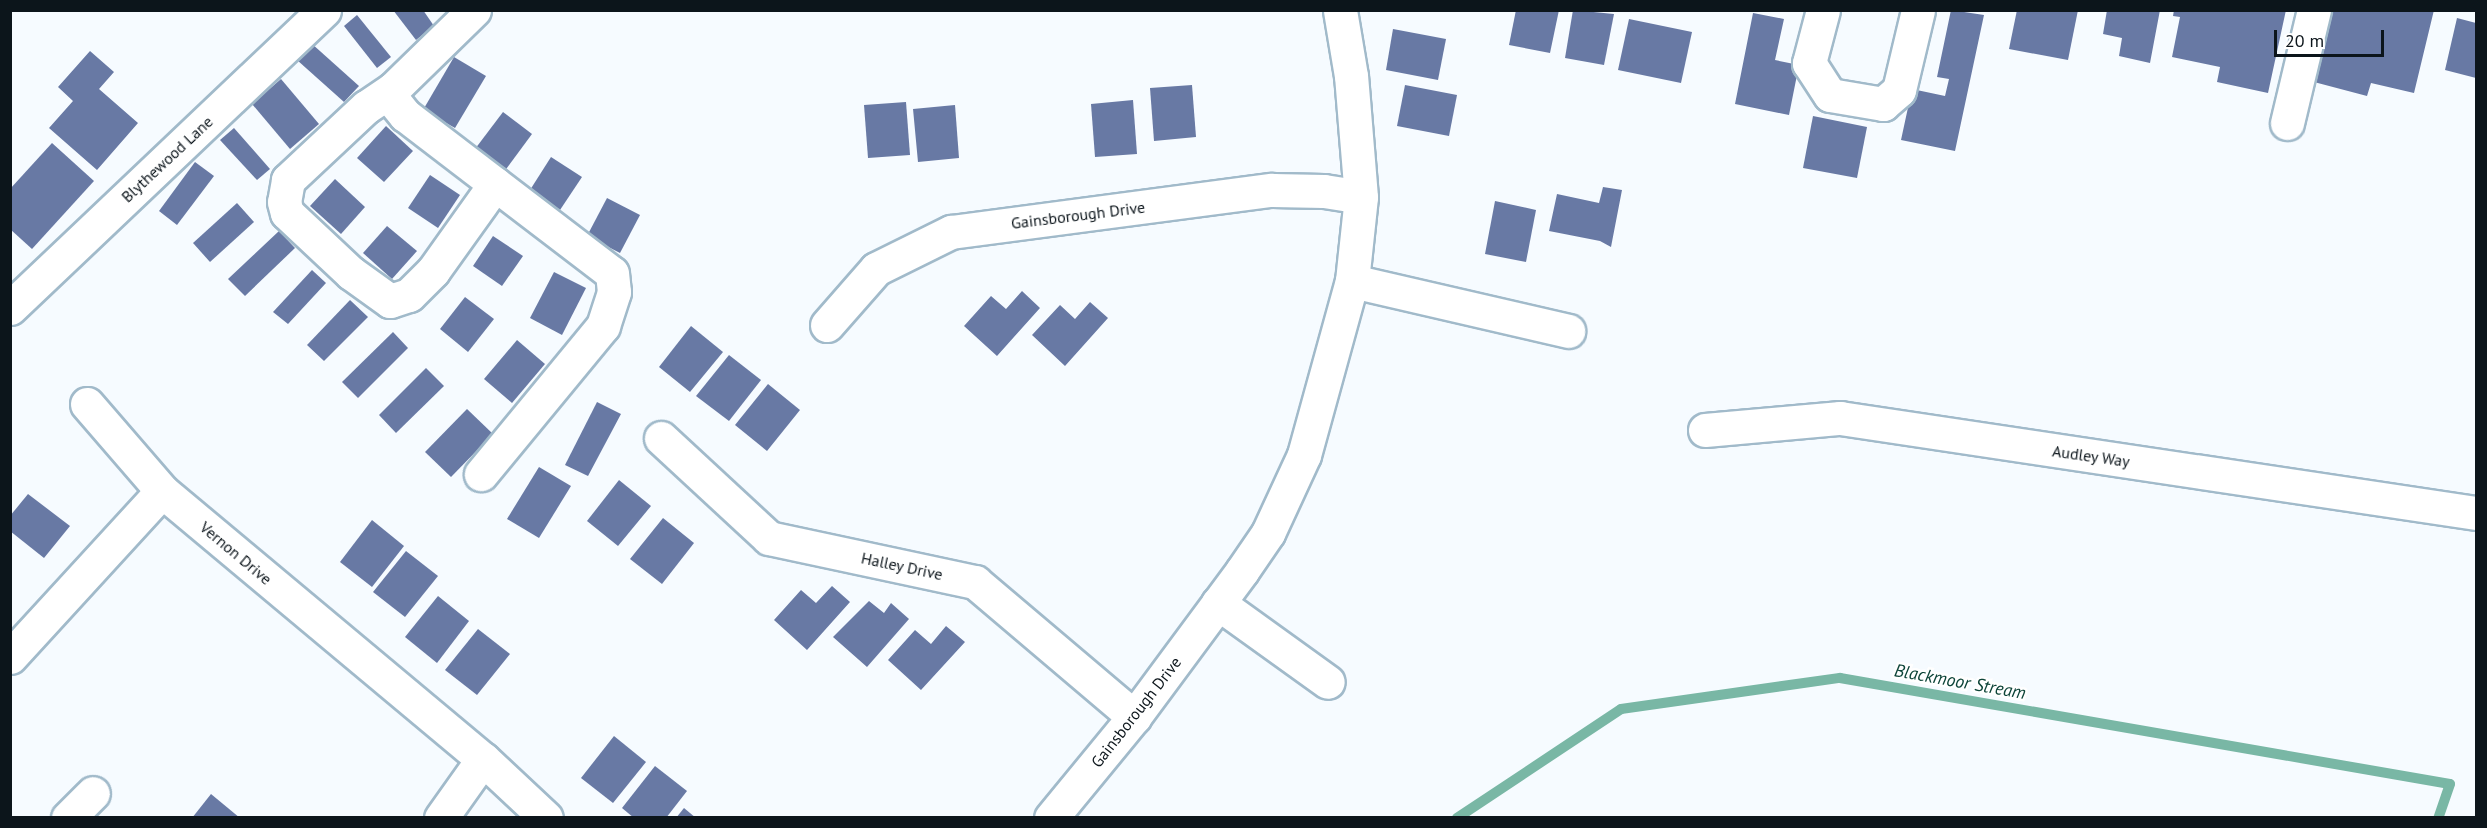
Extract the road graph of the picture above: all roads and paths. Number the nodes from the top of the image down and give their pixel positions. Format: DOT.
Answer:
graph roads {
  1 [pos="324,10"];
  2 [pos="474,10"];
  3 [pos="1340,10"];
  4 [pos="1823,10"];
  5 [pos="1918,10"];
  6 [pos="2314,10"];
  7 [pos="393,89"];
  8 [pos="2288,123"];
  9 [pos="495,184"];
  10 [pos="1361,197"];
  11 [pos="1352,281"];
  12 [pos="10,308"];
  13 [pos="827,325"];
  14 [pos="1568,331"];
  15 [pos="87,404"];
  16 [pos="1705,430"];
  17 [pos="661,438"];
  18 [pos="482,474"];
  19 [pos="162,491"];
  20 [pos="2476,513"];
  21 [pos="1218,603"];
  22 [pos="10,657"];
  23 [pos="1328,682"];
  24 [pos="1134,717"];
  25 [pos="483,759"];
  26 [pos="93,793"];
  27 [pos="68,818"];
  28 [pos="441,818"];
  29 [pos="546,818"];
  30 [pos="1051,818"];
  1 -- 12 [label="street, Blythewood Lane"];
  2 -- 7 [label="street"];
  3 -- 10 [label="street, Gainsborough Drive"];
  4 -- 5 [label="street"];
  6 -- 8 [label="street"];
  7 -- 9 [label="street"];
  7 -- 9 [label="street"];
  9 -- 18 [label="street"];
  10 -- 11 [label="street, Gainsborough Drive"];
  10 -- 13 [label="street, Gainsborough Drive"];
  11 -- 14 [label="street"];
  11 -- 21 [label="street, Gainsborough Drive"];
  15 -- 19 [label="street, Vernon Drive"];
  16 -- 20 [label="street, Audley Way"];
  17 -- 24 [label="street, Halley Drive"];
  19 -- 22 [label="street"];
  19 -- 25 [label="street, Vernon Drive"];
  21 -- 23 [label="street"];
  21 -- 24 [label="street, Gainsborough Drive"];
  24 -- 30 [label="street, Gainsborough Drive"];
  25 -- 28 [label="street"];
  25 -- 29 [label="street, Vernon Drive"];
  26 -- 27 [label="street"];
}
